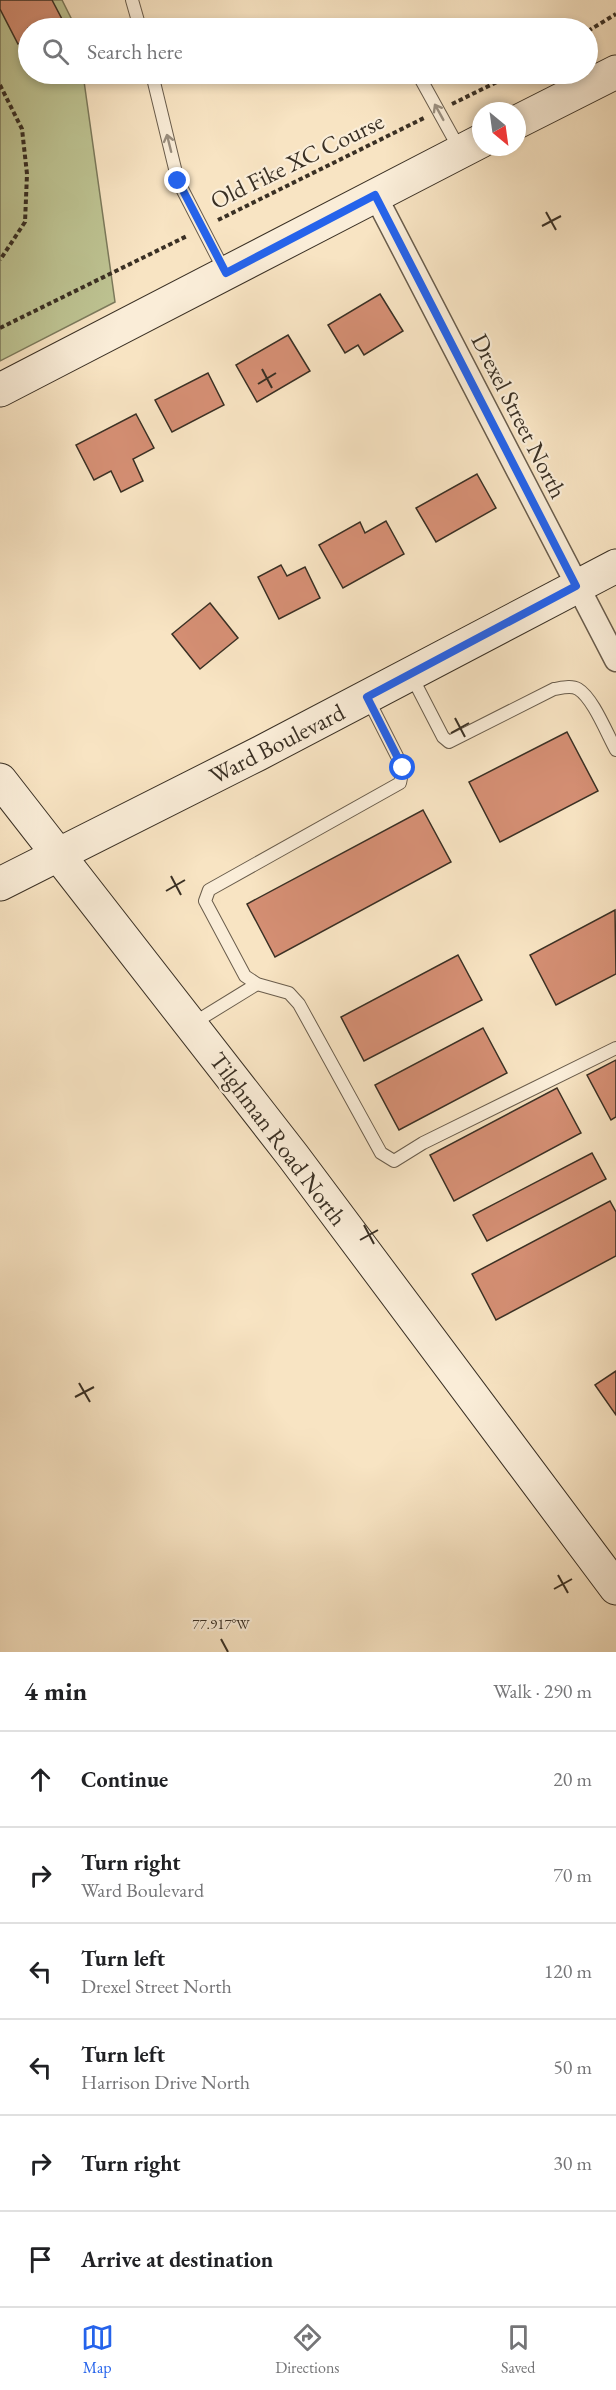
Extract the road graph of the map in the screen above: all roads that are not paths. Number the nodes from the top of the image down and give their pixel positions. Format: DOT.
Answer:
graph roads {
  1 [pos="132,0"];
  2 [pos="137,18"];
  3 [pos="616,72"];
  4 [pos="598,81"];
  5 [pos="154,84"];
  6 [pos="425,84"];
  7 [pos="592,84"];
  8 [pos="526,117"];
  9 [pos="471,146"];
  10 [pos="375,195"];
  11 [pos="226,273"];
  12 [pos="0,390"];
  13 [pos="616,566"];
  14 [pos="576,586"];
  15 [pos="616,660"];
  16 [pos="410,674"];
  17 [pos="367,697"];
  18 [pos="616,750"];
  19 [pos="0,780"];
  20 [pos="58,855"];
  21 [pos="0,884"];
  22 [pos="257,984"];
  23 [pos="190,1025"];
  24 [pos="616,1048"];
  25 [pos="616,1588"];
  1 -- 2 [label="lane"];
  3 -- 4 [label="street"];
  11 -- 5 [label="lane, one-way"];
  9 -- 6 [label="lane, one-way"];
  7 -- 8 [label="street"];
  9 -- 10 [label="street"];
  10 -- 11 [label="street"];
  10 -- 14 [label="street, Drexel Street North"];
  11 -- 12 [label="street"];
  13 -- 14 [label="street, Ward Boulevard"];
  14 -- 15 [label="street, Drexel Street North"];
  14 -- 16 [label="street, Ward Boulevard"];
  16 -- 17 [label="street, Ward Boulevard"];
  16 -- 18 [label="lane"];
  17 -- 20 [label="street, Ward Boulevard"];
  17 -- 22 [label="lane"];
  19 -- 20 [label="street, Tilghman Road North"];
  20 -- 21 [label="street, Ward Boulevard"];
  20 -- 23 [label="street, Tilghman Road North"];
  22 -- 23 [label="lane"];
  22 -- 24 [label="lane"];
  23 -- 25 [label="street, Tilghman Road North"];
}
